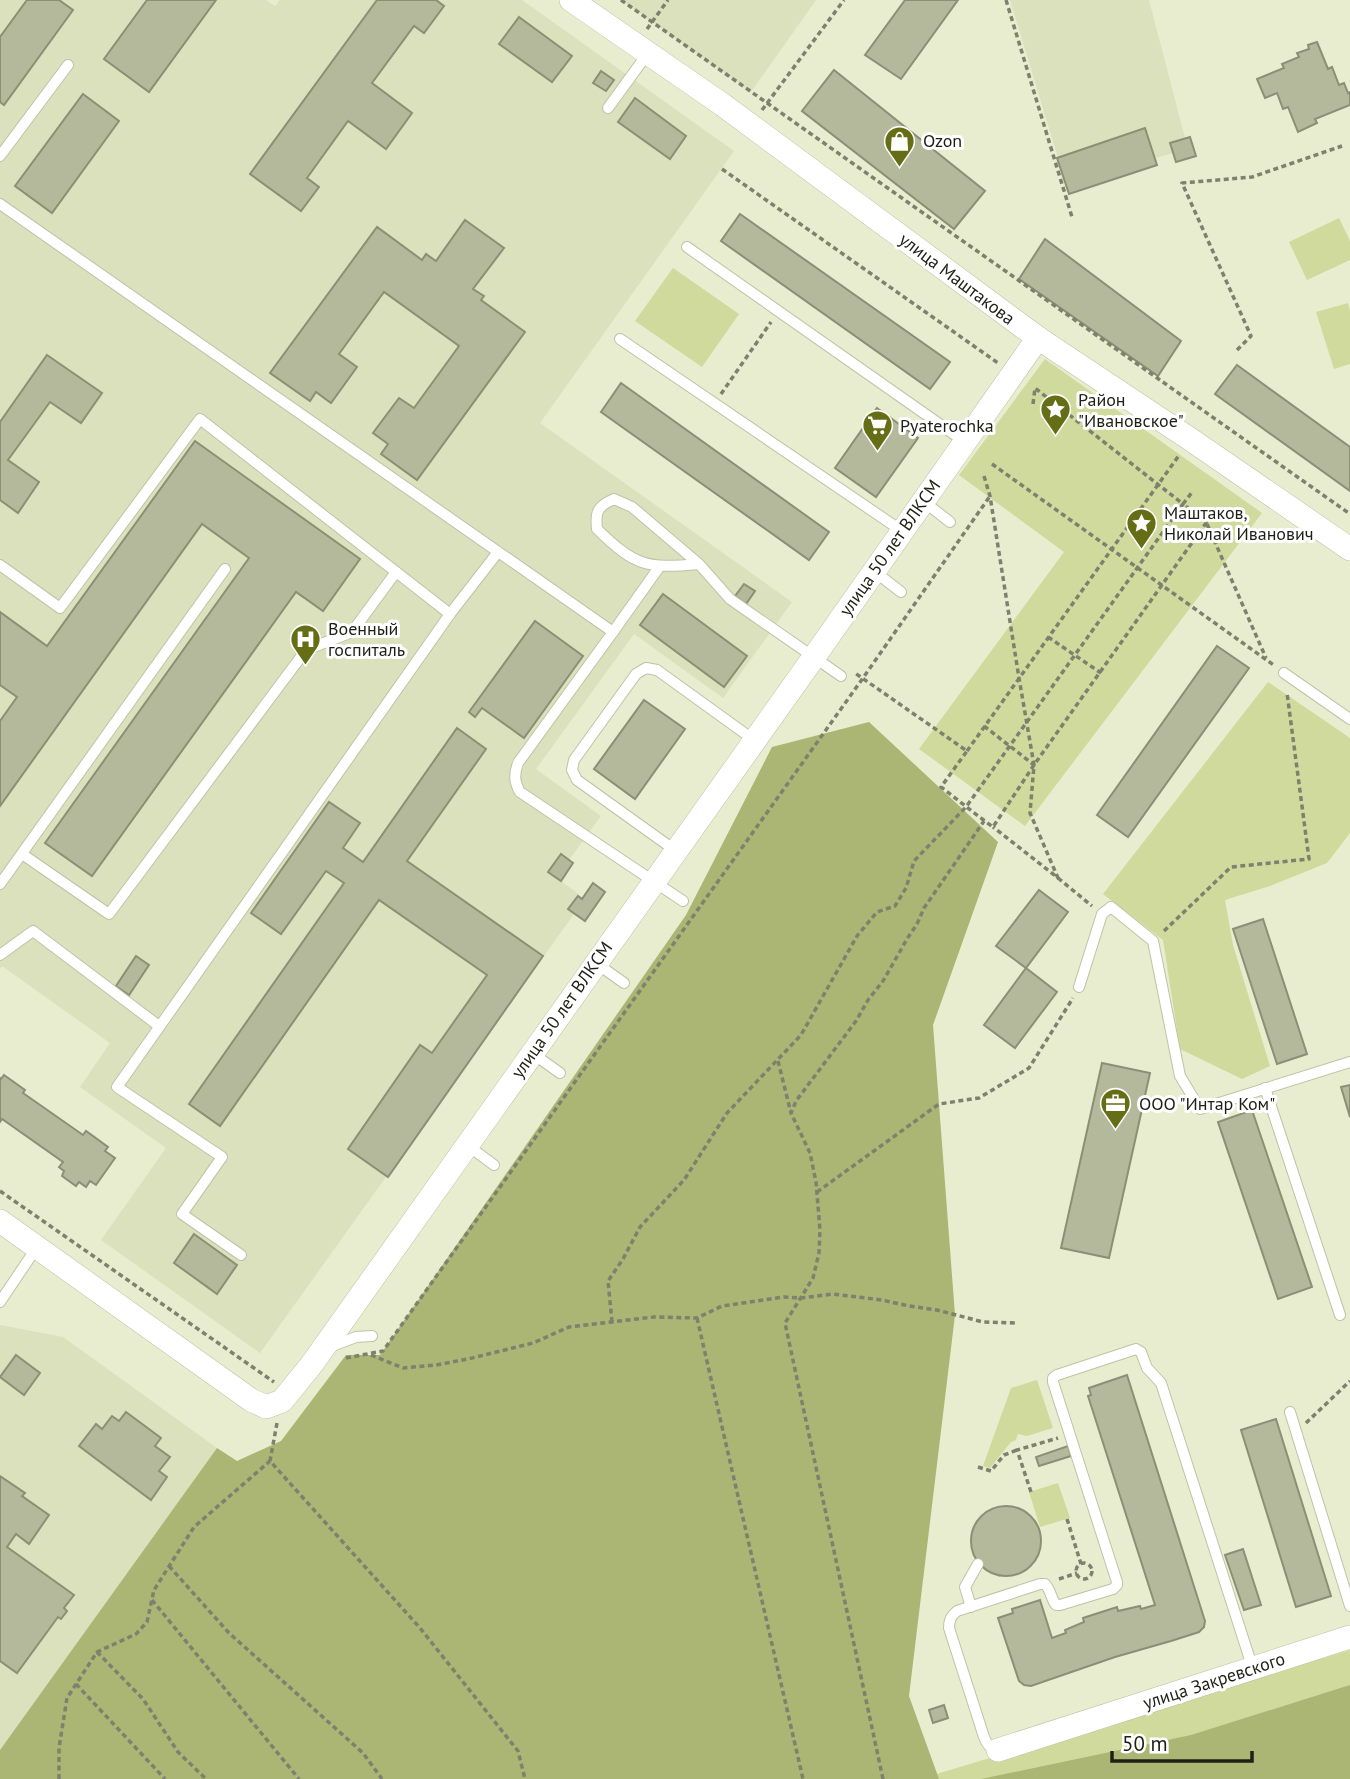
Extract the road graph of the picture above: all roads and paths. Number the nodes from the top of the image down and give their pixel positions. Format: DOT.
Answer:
graph roads {
  1 [pos="571,0"];
  2 [pos="621,0"];
  3 [pos="668,0"];
  4 [pos="844,0"];
  5 [pos="1006,0"];
  6 [pos="652,22"];
  7 [pos="641,49"];
  8 [pos="68,65"];
  9 [pos="767,103"];
  10 [pos="608,108"];
  11 [pos="750,125"];
  12 [pos="1342,146"];
  13 [pos="0,156"];
  14 [pos="722,169"];
  15 [pos="0,204"];
  16 [pos="1072,218"];
  17 [pos="687,247"];
  18 [pos="778,311"];
  19 [pos="1038,338"];
  20 [pos="620,339"];
  21 [pos="1237,350"];
  22 [pos="1014,373"];
  23 [pos="714,404"];
  24 [pos="1033,404"];
  25 [pos="965,442"];
  26 [pos="992,464"];
  27 [pos="984,476"];
  28 [pos="1158,485"];
  29 [pos="1193,491"];
  30 [pos="990,496"];
  31 [pos="923,501"];
  32 [pos="1183,504"];
  33 [pos="1350,514"];
  34 [pos="950,522"];
  35 [pos="1206,523"];
  36 [pos="902,531"];
  37 [pos="1111,549"];
  38 [pos="1350,550"];
  39 [pos="498,552"];
  40 [pos="699,564"];
  41 [pos="0,565"];
  42 [pos="660,566"];
  43 [pos="1138,568"];
  44 [pos="225,569"];
  45 [pos="874,571"];
  46 [pos="396,572"];
  47 [pos="1162,586"];
  48 [pos="901,592"];
  49 [pos="450,614"];
  50 [pos="612,632"];
  51 [pos="1048,637"];
  52 [pos="1075,655"];
  53 [pos="814,656"];
  54 [pos="844,672"];
  55 [pos="1101,673"];
  56 [pos="1284,673"];
  57 [pos="863,678"];
  58 [pos="1018,678"];
  59 [pos="1350,719"];
  60 [pos="1027,723"];
  61 [pos="984,726"];
  62 [pos="754,740"];
  63 [pos="1010,747"];
  64 [pos="967,751"];
  65 [pos="1034,765"];
  66 [pos="966,807"];
  67 [pos="984,821"];
  68 [pos="993,827"];
  69 [pos="676,850"];
  70 [pos="22,853"];
  71 [pos="1058,878"];
  72 [pos="654,881"];
  73 [pos="0,884"];
  74 [pos="683,901"];
  75 [pos="1102,914"];
  76 [pos="1153,941"];
  77 [pos="0,955"];
  78 [pos="596,963"];
  79 [pos="624,983"];
  80 [pos="1079,987"];
  81 [pos="159,1026"];
  82 [pos="532,1053"];
  83 [pos="778,1061"];
  84 [pos="1350,1062"];
  85 [pos="560,1073"];
  86 [pos="1265,1088"];
  87 [pos="791,1112"];
  88 [pos="467,1145"];
  89 [pos="494,1166"];
  90 [pos="0,1191"];
  91 [pos="817,1192"];
  92 [pos="0,1221"];
  93 [pos="37,1247"];
  94 [pos="241,1255"];
  95 [pos="801,1298"];
  96 [pos="0,1302"];
  97 [pos="1340,1315"];
  98 [pos="697,1318"];
  99 [pos="612,1322"];
  100 [pos="1018,1323"];
  101 [pos="372,1336"];
  102 [pos="371,1355"];
  103 [pos="317,1357"];
  104 [pos="1350,1381"];
  105 [pos="278,1391"];
  106 [pos="1290,1412"];
  107 [pos="1296,1433"];
  108 [pos="1070,1434"];
  109 [pos="1017,1450"];
  110 [pos="270,1461"];
  111 [pos="978,1467"];
  112 [pos="1031,1492"];
  113 [pos="1067,1519"];
  114 [pos="978,1564"];
  115 [pos="1081,1564"];
  116 [pos="169,1566"];
  117 [pos="152,1600"];
  118 [pos="1350,1606"];
  119 [pos="971,1607"];
  120 [pos="1350,1637"];
  121 [pos="97,1652"];
  122 [pos="1253,1669"];
  123 [pos="76,1684"];
  124 [pos="998,1750"];
  125 [pos="58,1779"];
  126 [pos="165,1779"];
  127 [pos="206,1779"];
  128 [pos="299,1779"];
  129 [pos="382,1779"];
  130 [pos="526,1779"];
  131 [pos="803,1779"];
  132 [pos="883,1779"];
  1 -- 7 [label="street, улица Маштакова"];
  2 -- 6 [label="path"];
  3 -- 6 [label="path"];
  4 -- 9 [label="path"];
  5 -- 16 [label="path"];
  6 -- 7 [label="path"];
  6 -- 9 [label="path"];
  7 -- 10 [label="lane"];
  7 -- 11 [label="street, улица Маштакова"];
  8 -- 13 [label="lane"];
  9 -- 11 [label="path"];
  9 -- 33 [label="path"];
  11 -- 19 [label="street, улица Маштакова"];
  12 -- 21 [label="path"];
  14 -- 22 [label="path"];
  15 -- 39 [label="lane"];
  17 -- 18 [label="lane"];
  18 -- 23 [label="path"];
  18 -- 25 [label="lane"];
  19 -- 22 [label="street, улица 50 лет ВЛКСМ"];
  19 -- 38 [label="street, улица Маштакова"];
  20 -- 23 [label="lane"];
  22 -- 25 [label="street, улица 50 лет ВЛКСМ"];
  23 -- 36 [label="lane"];
  24 -- 28 [label="path"];
  25 -- 31 [label="street, улица 50 лет ВЛКСМ"];
  26 -- 37 [label="path"];
  27 -- 30 [label="path"];
  28 -- 32 [label="path"];
  28 -- 37 [label="path"];
  29 -- 32 [label="path"];
  30 -- 57 [label="path"];
  30 -- 58 [label="path"];
  31 -- 34 [label="lane"];
  31 -- 36 [label="street, улица 50 лет ВЛКСМ"];
  32 -- 35 [label="path"];
  32 -- 43 [label="path"];
  35 -- 47 [label="path"];
  35 -- 47 [label="path"];
  36 -- 45 [label="street, улица 50 лет ВЛКСМ"];
  37 -- 43 [label="path"];
  37 -- 51 [label="path"];
  39 -- 49 [label="lane"];
  39 -- 50 [label="lane"];
  40 -- 42 [label="lane"];
  40 -- 42 [label="lane"];
  40 -- 53 [label="lane"];
  41 -- 46 [label="lane"];
  42 -- 50 [label="lane"];
  43 -- 47 [label="path"];
  43 -- 52 [label="path"];
  44 -- 70 [label="lane"];
  45 -- 48 [label="lane"];
  45 -- 53 [label="street, улица 50 лет ВЛКСМ"];
  46 -- 49 [label="lane"];
  46 -- 70 [label="lane"];
  47 -- 55 [label="path"];
  49 -- 81 [label="lane"];
  50 -- 72 [label="lane"];
  51 -- 52 [label="path"];
  51 -- 58 [label="path"];
  52 -- 55 [label="path"];
  52 -- 60 [label="path"];
  53 -- 54 [label="lane"];
  53 -- 62 [label="street, улица 50 лет ВЛКСМ"];
  54 -- 57 [label="path"];
  55 -- 65 [label="path"];
  56 -- 59 [label="lane"];
  56 -- 76 [label="path"];
  57 -- 64 [label="path"];
  57 -- 103 [label="path"];
  58 -- 60 [label="path"];
  58 -- 61 [label="path"];
  60 -- 63 [label="path"];
  60 -- 65 [label="path"];
  61 -- 63 [label="path"];
  61 -- 64 [label="path"];
  62 -- 69 [label="street, улица 50 лет ВЛКСМ"];
  62 -- 69 [label="lane"];
  63 -- 65 [label="path"];
  63 -- 66 [label="path"];
  64 -- 66 [label="path"];
  65 -- 68 [label="path"];
  65 -- 71 [label="path"];
  66 -- 67 [label="path"];
  66 -- 83 [label="path"];
  67 -- 68 [label="path"];
  67 -- 87 [label="path"];
  68 -- 71 [label="path"];
  69 -- 72 [label="street, улица 50 лет ВЛКСМ"];
  70 -- 73 [label="lane"];
  71 -- 75 [label="path"];
  72 -- 74 [label="lane"];
  72 -- 78 [label="street, улица 50 лет ВЛКСМ"];
  75 -- 76 [label="lane"];
  75 -- 80 [label="lane"];
  76 -- 86 [label="lane"];
  77 -- 81 [label="lane"];
  78 -- 79 [label="lane"];
  78 -- 82 [label="street, улица 50 лет ВЛКСМ"];
  80 -- 91 [label="path"];
  81 -- 94 [label="lane"];
  82 -- 85 [label="lane"];
  82 -- 88 [label="street, улица 50 лет ВЛКСМ"];
  83 -- 87 [label="path"];
  83 -- 99 [label="path"];
  84 -- 86 [label="lane"];
  86 -- 97 [label="lane"];
  87 -- 91 [label="path"];
  88 -- 89 [label="lane"];
  88 -- 103 [label="street, улица 50 лет ВЛКСМ"];
  90 -- 105 [label="path"];
  91 -- 95 [label="path"];
  92 -- 93 [label="street"];
  93 -- 96 [label="lane"];
  93 -- 105 [label="street"];
  95 -- 98 [label="path"];
  95 -- 100 [label="path"];
  95 -- 132 [label="path"];
  98 -- 99 [label="path"];
  98 -- 131 [label="path"];
  99 -- 102 [label="path"];
  101 -- 103 [label="lane"];
  103 -- 105 [label="street, улица 50 лет ВЛКСМ"];
  104 -- 107 [label="path"];
  105 -- 110 [label="path"];
  106 -- 107 [label="lane"];
  107 -- 118 [label="lane"];
  108 -- 109 [label="path"];
  108 -- 119 [label="lane"];
  108 -- 122 [label="lane"];
  109 -- 111 [label="path"];
  109 -- 112 [label="path"];
  110 -- 116 [label="path"];
  110 -- 130 [label="path"];
  113 -- 115 [label="path"];
  114 -- 119 [label="lane"];
  115 -- 115 [label="path"];
  116 -- 117 [label="path"];
  116 -- 129 [label="path"];
  117 -- 121 [label="path"];
  117 -- 128 [label="path"];
  119 -- 124 [label="lane"];
  120 -- 122 [label="street, улица Закревского"];
  121 -- 123 [label="path"];
  121 -- 127 [label="path"];
  122 -- 124 [label="street, улица Закревского"];
  123 -- 125 [label="path"];
  123 -- 126 [label="path"];
}
